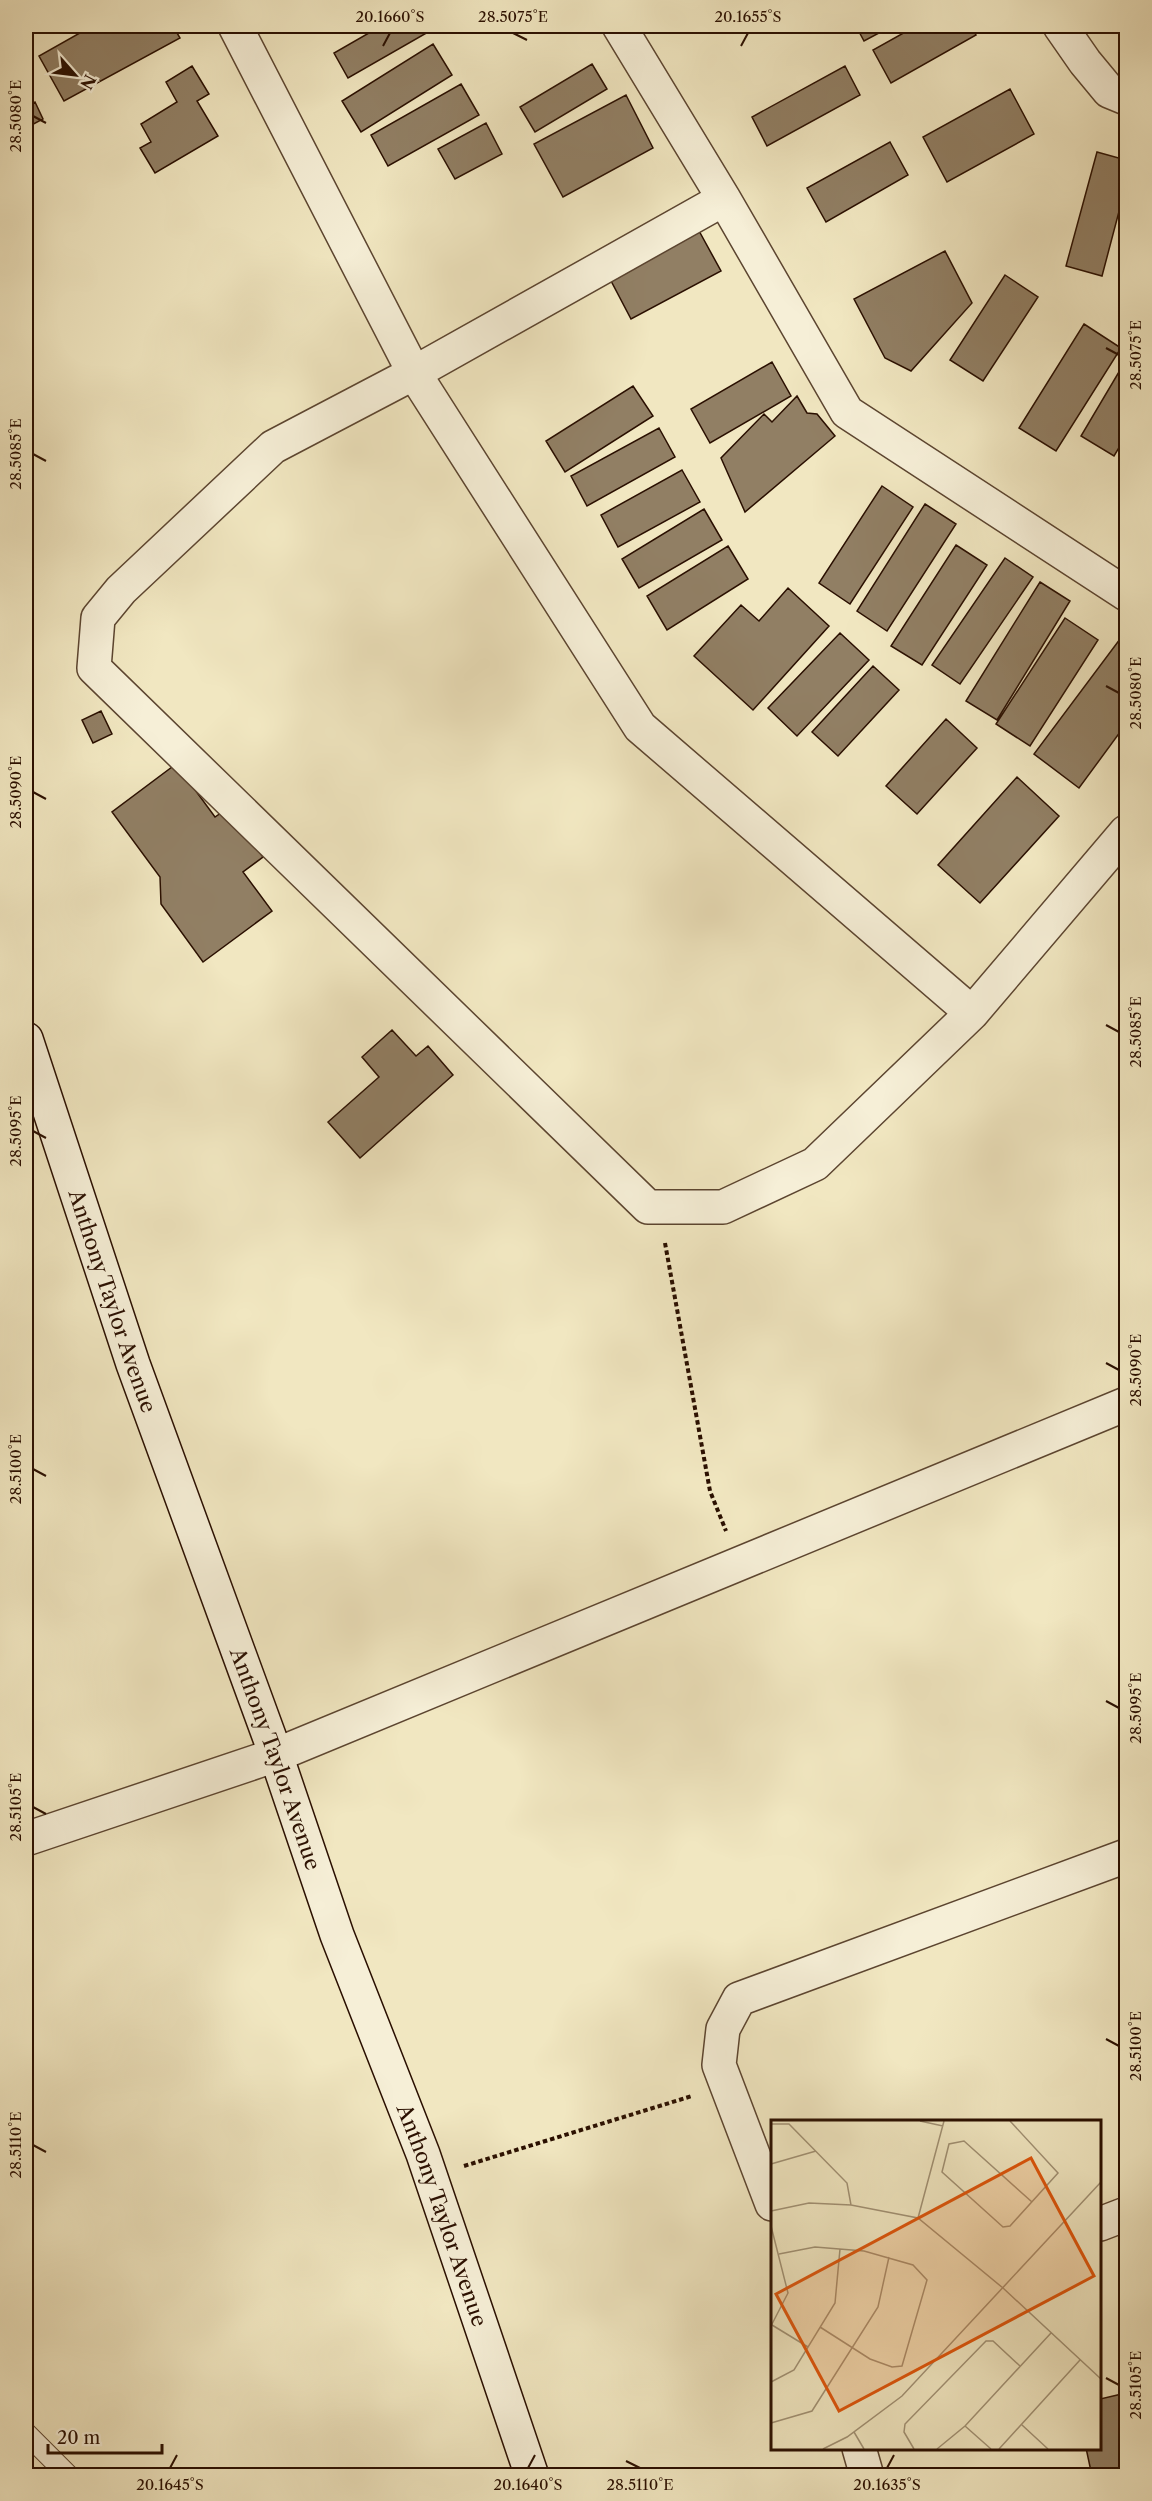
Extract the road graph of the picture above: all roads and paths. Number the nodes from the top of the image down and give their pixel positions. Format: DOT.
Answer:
graph roads {
  1 [pos="235,26"];
  2 [pos="619,26"];
  3 [pos="1060,26"];
  4 [pos="1126,98"];
  5 [pos="724,199"];
  6 [pos="414,373"];
  7 [pos="1126,594"];
  8 [pos="1126,832"];
  9 [pos="972,1013"];
  10 [pos="26,1039"];
  11 [pos="648,1207"];
  12 [pos="1126,1404"];
  13 [pos="739,1564"];
  14 [pos="276,1755"];
  15 [pos="26,1839"];
  16 [pos="1126,1856"];
  17 [pos="727,2086"];
  18 [pos="430,2176"];
  19 [pos="771,2201"];
  20 [pos="1126,2214"];
  21 [pos="1101,2224"];
  22 [pos="26,2433"];
  23 [pos="860,2450"];
  24 [pos="69,2475"];
  25 [pos="532,2475"];
  26 [pos="867,2475"];
  1 -- 6 [label="street"];
  2 -- 5 [label="street"];
  3 -- 4 [label="street"];
  5 -- 6 [label="street"];
  5 -- 7 [label="street"];
  6 -- 9 [label="street"];
  6 -- 11 [label="street"];
  8 -- 9 [label="street"];
  9 -- 11 [label="street"];
  10 -- 14 [label="street, Anthony Taylor Avenue"];
  11 -- 13 [label="path"];
  12 -- 13 [label="street"];
  13 -- 14 [label="street"];
  14 -- 15 [label="street"];
  14 -- 18 [label="street, Anthony Taylor Avenue"];
  16 -- 17 [label="street"];
  17 -- 18 [label="path"];
  17 -- 19 [label="street"];
  18 -- 25 [label="street, Anthony Taylor Avenue"];
  20 -- 21 [label="street"];
  22 -- 24 [label="lane"];
  23 -- 26 [label="street"];
}
